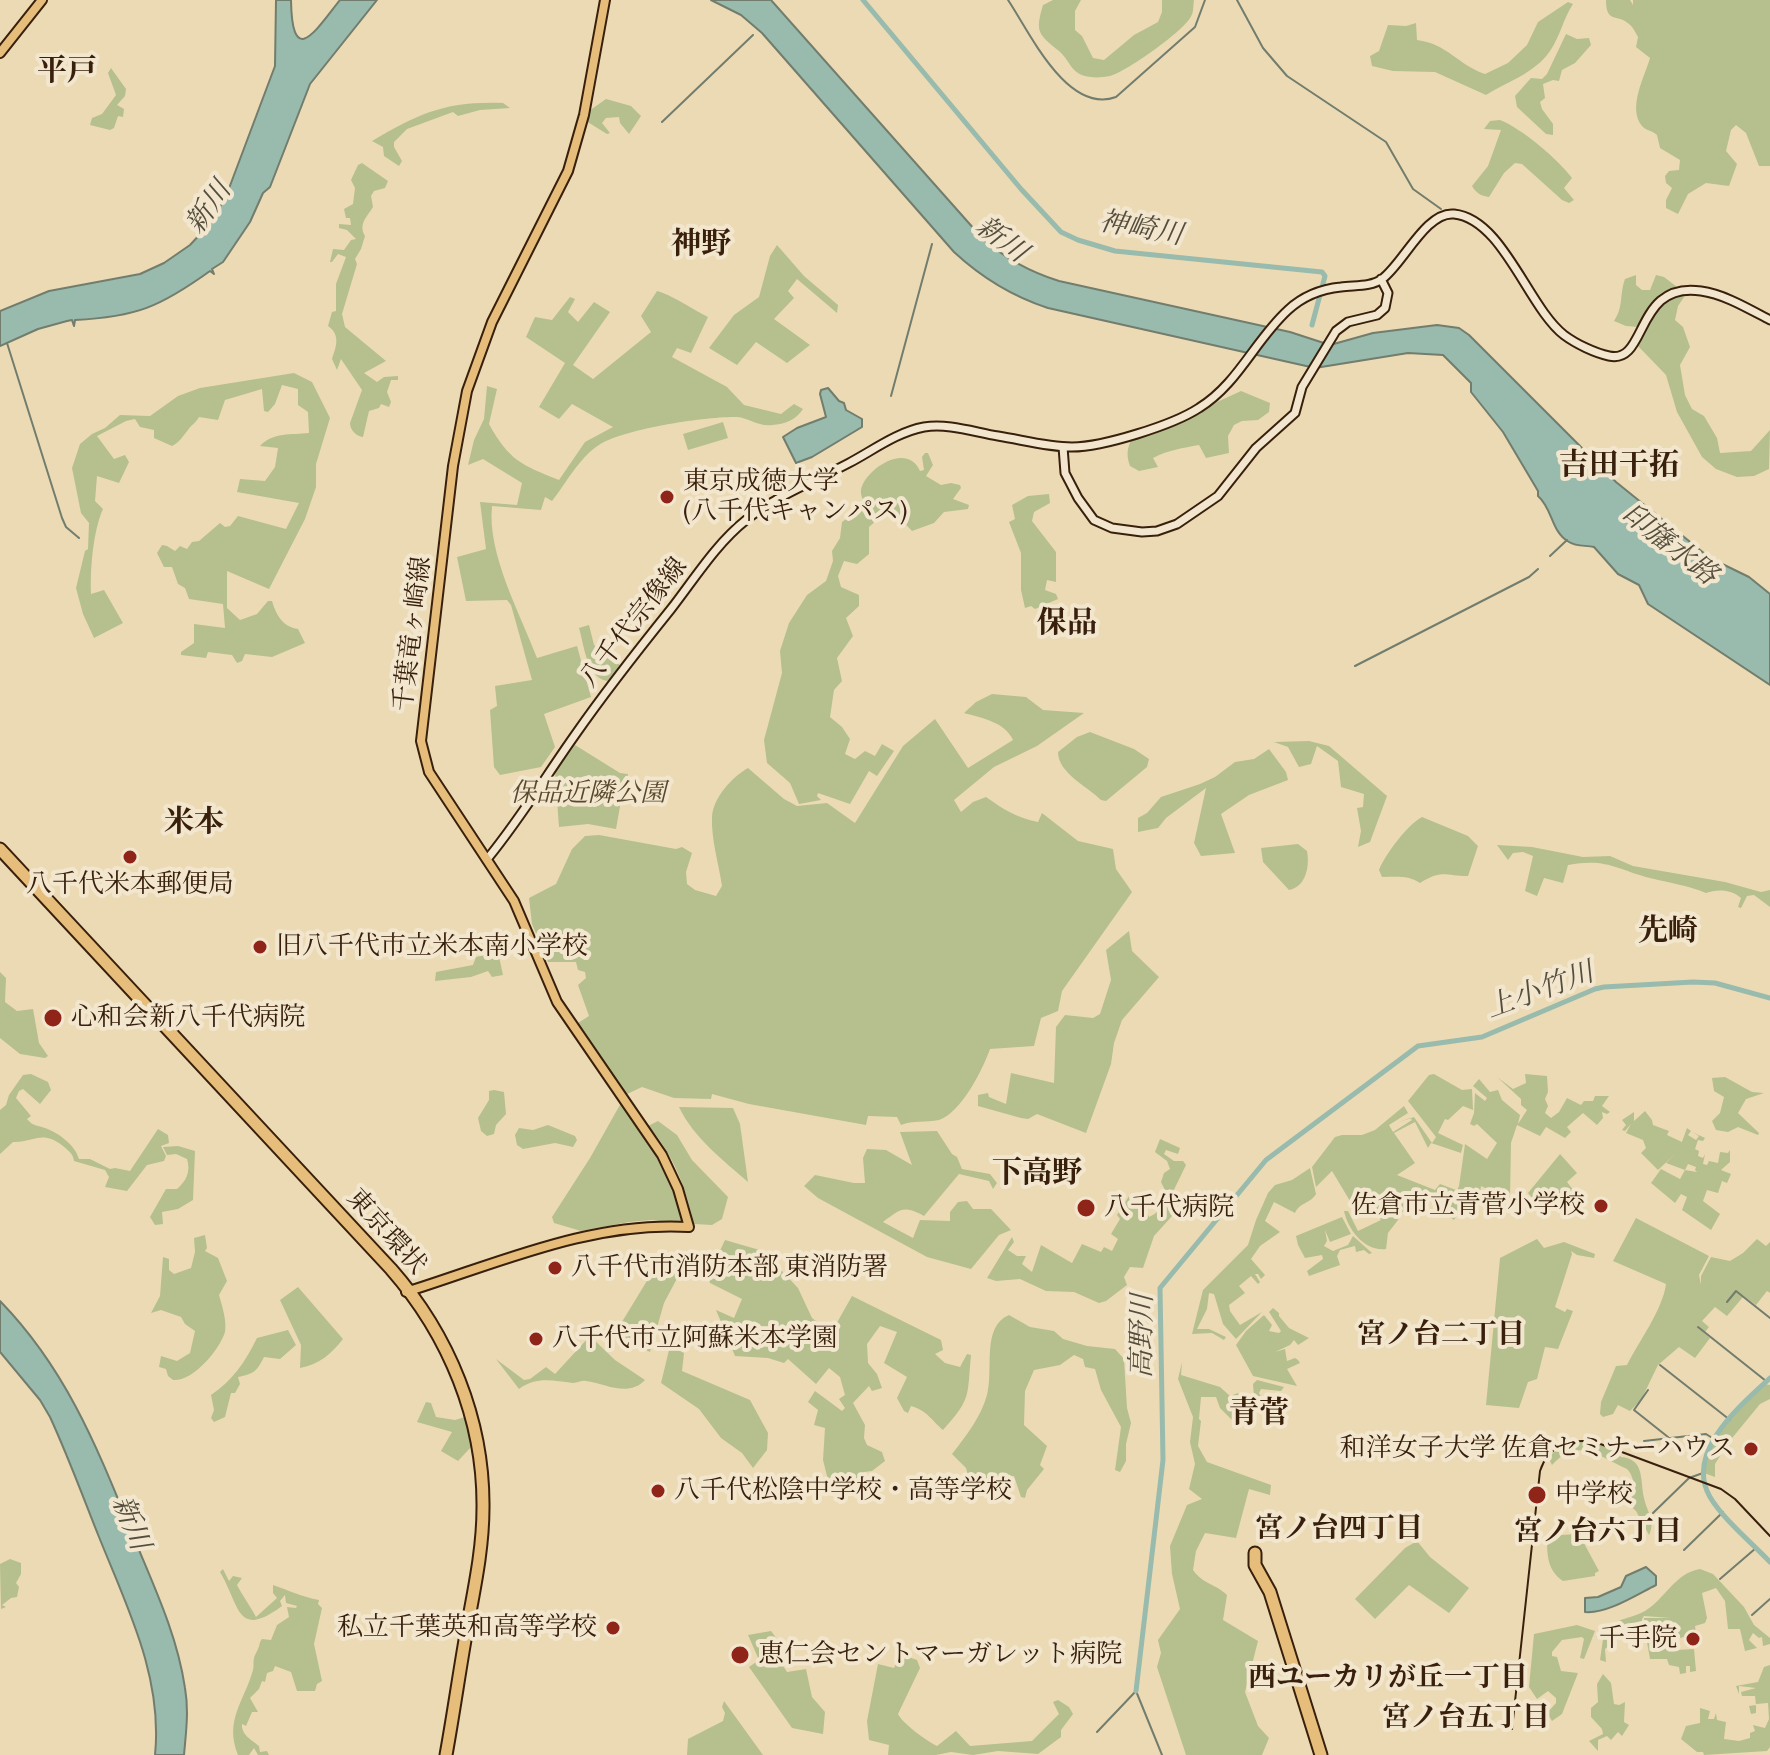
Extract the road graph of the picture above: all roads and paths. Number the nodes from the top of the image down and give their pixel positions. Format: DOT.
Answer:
graph roads {
  1 [pos="42,0"];
  2 [pos="605,0"];
  3 [pos="0,53"];
  4 [pos="1381,279"];
  5 [pos="1770,320"];
  6 [pos="1063,447"];
  7 [pos="0,851"];
  8 [pos="488,858"];
  9 [pos="408,1291"];
  10 [pos="1255,1553"];
  11 [pos="457,1694"];
  12 [pos="468,1700"];
  13 [pos="444,1755"];
  14 [pos="1321,1755"];
  1 -- 3 [label="main road"];
  2 -- 8 [label="main road, 千葉竜ヶ崎線"];
  4 -- 5 [label="main road"];
  4 -- 6 [label="main road, 八千代宗像線"];
  4 -- 6 [label="main road"];
  6 -- 8 [label="main road, 八千代宗像線"];
  7 -- 9 [label="highway, 東京環状"];
  8 -- 9 [label="main road, 千葉竜ヶ崎線"];
  9 -- 11 [label="highway, 東京環状"];
  9 -- 13 [label="highway, 東京環状"];
  10 -- 14 [label="highway"];
  11 -- 12 [label="highway"];
  11 -- 13 [label="highway, 東京環状"];
}
